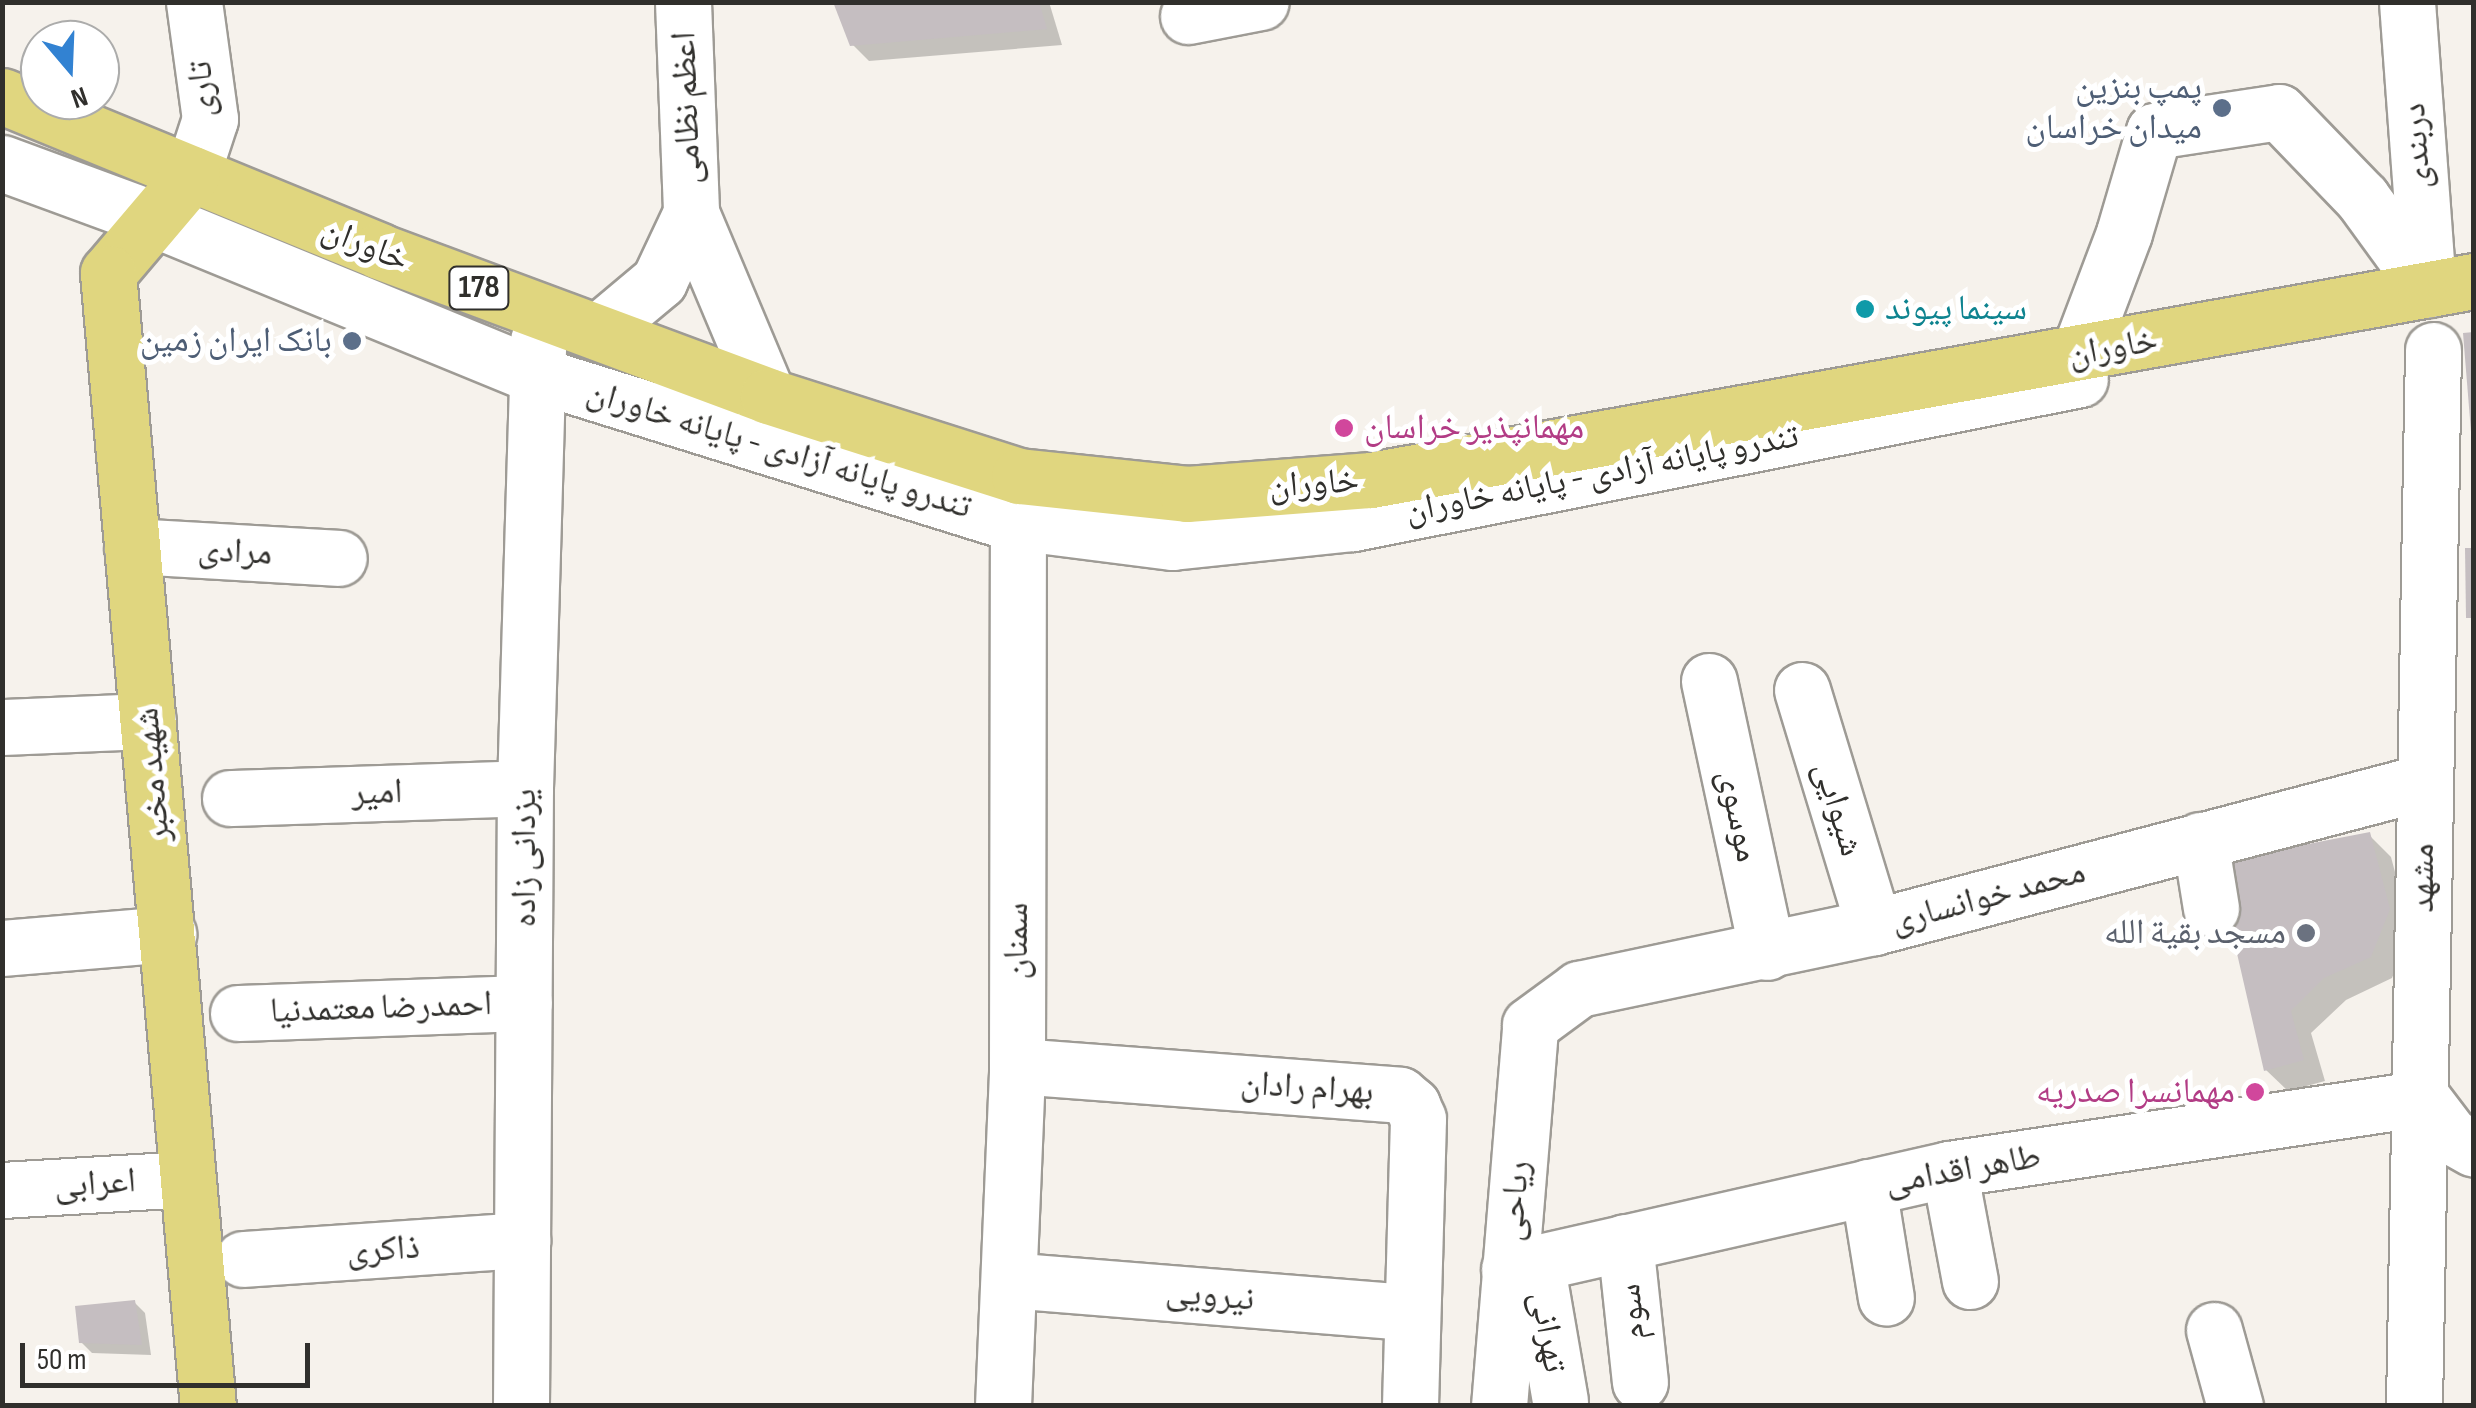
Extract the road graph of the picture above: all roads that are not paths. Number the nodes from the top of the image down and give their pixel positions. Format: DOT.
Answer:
graph roads {
  1 [pos="194,2"];
  2 [pos="683,2"];
  3 [pos="1261,2"];
  4 [pos="2407,2"];
  5 [pos="1188,16"];
  6 [pos="2,96"];
  7 [pos="2,127"];
  8 [pos="2,162"];
  9 [pos="192,174"];
  10 [pos="691,213"];
  11 [pos="154,219"];
  12 [pos="2458,290"];
  13 [pos="539,311"];
  14 [pos="598,332"];
  15 [pos="2433,350"];
  16 [pos="2078,354"];
  17 [pos="537,375"];
  18 [pos="768,396"];
  19 [pos="1018,499"];
  20 [pos="132,546"];
  21 [pos="339,558"];
  22 [pos="1709,681"];
  23 [pos="1802,690"];
  24 [pos="148,721"];
  25 [pos="2,727"];
  26 [pos="2424,782"];
  27 [pos="525,788"];
  28 [pos="230,798"];
  29 [pos="2200,840"];
  30 [pos="2211,908"];
  31 [pos="1874,927"];
  32 [pos="168,934"];
  33 [pos="2,948"];
  34 [pos="1768,952"];
  35 [pos="524,1003"];
  36 [pos="1553,1007"];
  37 [pos="238,1013"];
  38 [pos="1017,1066"];
  39 [pos="2422,1098"];
  40 [pos="2474,1149"];
  41 [pos="1949,1169"];
  42 [pos="188,1178"];
  43 [pos="1868,1187"];
  44 [pos="2,1190"];
  45 [pos="522,1240"];
  46 [pos="1625,1242"];
  47 [pos="243,1259"];
  48 [pos="1522,1266"];
  49 [pos="1009,1280"];
  50 [pos="1970,1280"];
  51 [pos="1886,1298"];
  52 [pos="1411,1312"];
  53 [pos="2214,1330"];
  54 [pos="1640,1382"];
  55 [pos="1560,1401"];
  56 [pos="2402,1402"];
  57 [pos="208,1406"];
  58 [pos="521,1406"];
  59 [pos="1003,1406"];
  60 [pos="1410,1406"];
  61 [pos="1499,1406"];
  62 [pos="2235,1406"];
  1 -- 9 [label="street, تاری"];
  2 -- 10 [label="street, اعظم نظامی"];
  3 -- 5 [label="street"];
  4 -- 12 [label="street, دربندی"];
  6 -- 9 [label="main road, خاوران / 178"];
  7 -- 9 [label="main road, خاوران / 178"];
  8 -- 11 [label="street, تندرو پایانه آزادی - پایانه خاوران"];
  9 -- 11 [label="main road, شهید مخبر"];
  9 -- 13 [label="main road, خاوران / 178"];
  10 -- 14 [label="street, اعظم نظامی"];
  10 -- 18 [label="street, اعظم نظامی"];
  11 -- 17 [label="street, تندرو پایانه آزادی - پایانه خاوران"];
  11 -- 20 [label="main road, شهید مخبر"];
  12 -- 16 [label="main road, خاوران / 178"];
  12 -- 16 [label="street"];
  12 -- 19 [label="street, تندرو پایانه آزادی - پایانه خاوران"];
  13 -- 14 [label="main road, خاوران / 178"];
  13 -- 17 [label="street, یزدانی زاده"];
  14 -- 18 [label="main road, خاوران / 178"];
  15 -- 26 [label="street, مشهد"];
  16 -- 19 [label="main road, خاوران / 178"];
  17 -- 19 [label="street, تندرو پایانه آزادی - پایانه خاوران"];
  17 -- 27 [label="street, یزدانی زاده"];
  18 -- 19 [label="main road, خاوران / 178"];
  19 -- 38 [label="street, سمنان"];
  20 -- 21 [label="street, مرادی"];
  20 -- 24 [label="main road, شهید مخبر"];
  22 -- 34 [label="street, موسوی"];
  23 -- 31 [label="street, شیوایی"];
  24 -- 25 [label="street"];
  24 -- 32 [label="main road, شهید مخبر"];
  26 -- 29 [label="street, محمد خوانساری"];
  26 -- 39 [label="street, مشهد"];
  27 -- 28 [label="street, امیر"];
  27 -- 35 [label="street, یزدانی زاده"];
  29 -- 30 [label="street"];
  29 -- 31 [label="street, محمد خوانساری"];
  31 -- 34 [label="street, محمد خوانساری"];
  32 -- 33 [label="street"];
  32 -- 42 [label="main road, شهید مخبر"];
  34 -- 36 [label="street, محمد خوانساری"];
  35 -- 37 [label="street, احمدرضا معتمدنیا"];
  35 -- 45 [label="street, یزدانی زاده"];
  36 -- 48 [label="street, ریاحی"];
  38 -- 49 [label="street, سمنان"];
  38 -- 52 [label="street, بهرام رادان"];
  39 -- 40 [label="street"];
  39 -- 41 [label="street, طاهر اقدامی"];
  39 -- 56 [label="street, مشهد"];
  41 -- 43 [label="street, طاهر اقدامی"];
  41 -- 50 [label="street"];
  42 -- 44 [label="street, اعرابی"];
  42 -- 57 [label="main road, شهید مخبر"];
  43 -- 46 [label="street, طاهر اقدامی"];
  43 -- 51 [label="street"];
  45 -- 47 [label="street, ذاکری"];
  45 -- 58 [label="street, یزدانی زاده"];
  46 -- 48 [label="street, طاهر اقدامی"];
  46 -- 54 [label="street, سوم"];
  48 -- 55 [label="street, تهرانی"];
  48 -- 61 [label="street, ریاحی"];
  49 -- 52 [label="street, نیرویی"];
  49 -- 59 [label="street, سمنان"];
  52 -- 60 [label="street, بهرام رادان"];
  53 -- 62 [label="street"];
}
